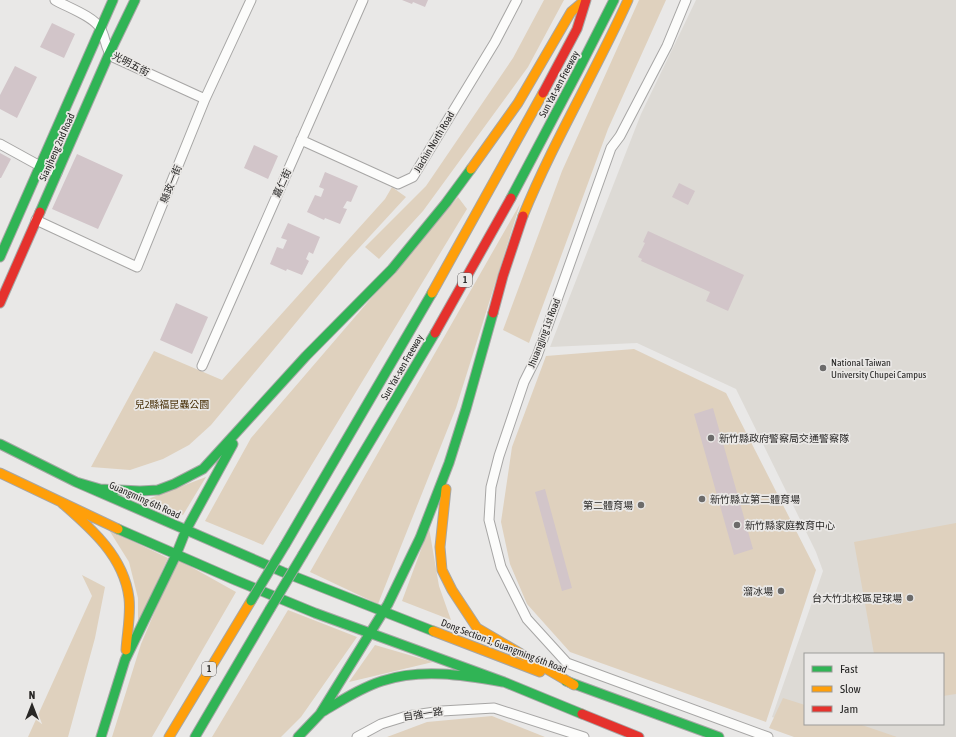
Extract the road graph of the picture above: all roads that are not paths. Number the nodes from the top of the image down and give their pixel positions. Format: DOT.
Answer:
graph roads {
  1 [pos="55,0"];
  2 [pos="113,0"];
  3 [pos="135,0"];
  4 [pos="251,0"];
  5 [pos="363,0"];
  6 [pos="517,0"];
  7 [pos="585,0"];
  8 [pos="614,0"];
  9 [pos="628,0"];
  10 [pos="686,0"];
  11 [pos="101,28"];
  12 [pos="109,54"];
  13 [pos="205,99"];
  14 [pos="301,140"];
  15 [pos="0,144"];
  16 [pos="40,166"];
  17 [pos="57,173"];
  18 [pos="36,220"];
  19 [pos="0,257"];
  20 [pos="0,303"];
  21 [pos="202,366"];
  22 [pos="242,428"];
  23 [pos="0,444"];
  24 [pos="449,463"];
  25 [pos="0,473"];
  26 [pos="76,482"];
  27 [pos="62,503"];
  28 [pos="186,530"];
  29 [pos="176,555"];
  30 [pos="283,572"];
  31 [pos="383,611"];
  32 [pos="370,633"];
  33 [pos="125,660"];
  34 [pos="567,663"];
  35 [pos="503,682"];
  36 [pos="574,685"];
  37 [pos="320,714"];
  38 [pos="101,737"];
  39 [pos="169,737"];
  40 [pos="195,737"];
  41 [pos="298,737"];
  42 [pos="357,737"];
  43 [pos="584,737"];
  44 [pos="639,737"];
  45 [pos="719,737"];
  46 [pos="768,737"];
  1 -- 11 [label="street"];
  2 -- 11 [label="main road, Sianjheng 2nd Road"];
  3 -- 12 [label="main road, Sianjheng 2nd Road"];
  4 -- 13 [label="street, 縣政一街"];
  5 -- 14 [label="street, 嘉仁街"];
  6 -- 14 [label="street, Jiachin North Road"];
  7 -- 22 [label="main road"];
  7 -- 39 [label="main road, Sun Yat-sen Freeway / 1, bridge"];
  8 -- 40 [label="main road, Sun Yat-sen Freeway / 1, bridge"];
  9 -- 24 [label="main road"];
  10 -- 34 [label="street, Jhuangjing 1st Road"];
  11 -- 12 [label="street, 光明五街"];
  11 -- 16 [label="main road, Sianjheng 2nd Road"];
  12 -- 13 [label="street, 光明五街"];
  12 -- 17 [label="main road, Sianjheng 2nd Road"];
  13 -- 18 [label="street, 縣政一街"];
  14 -- 21 [label="street, 嘉仁街"];
  15 -- 16 [label="street"];
  16 -- 17 [label="street"];
  16 -- 19 [label="main road, Sianjheng 2nd Road"];
  17 -- 18 [label="main road, Sianjheng 2nd Road"];
  18 -- 20 [label="main road, Sianjheng 2nd Road"];
  22 -- 26 [label="main road"];
  22 -- 28 [label="main road"];
  23 -- 26 [label="main road, Guangming 6th Road"];
  24 -- 31 [label="main road"];
  24 -- 36 [label="main road"];
  25 -- 27 [label="main road"];
  26 -- 28 [label="main road, Guangming 6th Road"];
  27 -- 29 [label="main road"];
  27 -- 33 [label="main road"];
  28 -- 29 [label="main road"];
  28 -- 30 [label="main road, Guangming 6th Road"];
  29 -- 32 [label="main road"];
  29 -- 33 [label="main road"];
  30 -- 31 [label="main road, Dong Section 1, Guangming 6th Road"];
  31 -- 32 [label="main road"];
  31 -- 36 [label="main road, Dong Section 1, Guangming 6th Road"];
  32 -- 35 [label="main road"];
  32 -- 37 [label="main road"];
  33 -- 38 [label="main road"];
  34 -- 46 [label="street, Dong Section 1, Guangming 6th Road"];
  35 -- 37 [label="main road"];
  35 -- 44 [label="main road"];
  36 -- 45 [label="main road, Dong Section 1, Guangming 6th Road"];
  37 -- 41 [label="main road"];
  42 -- 43 [label="street, 自強一路"];
}
